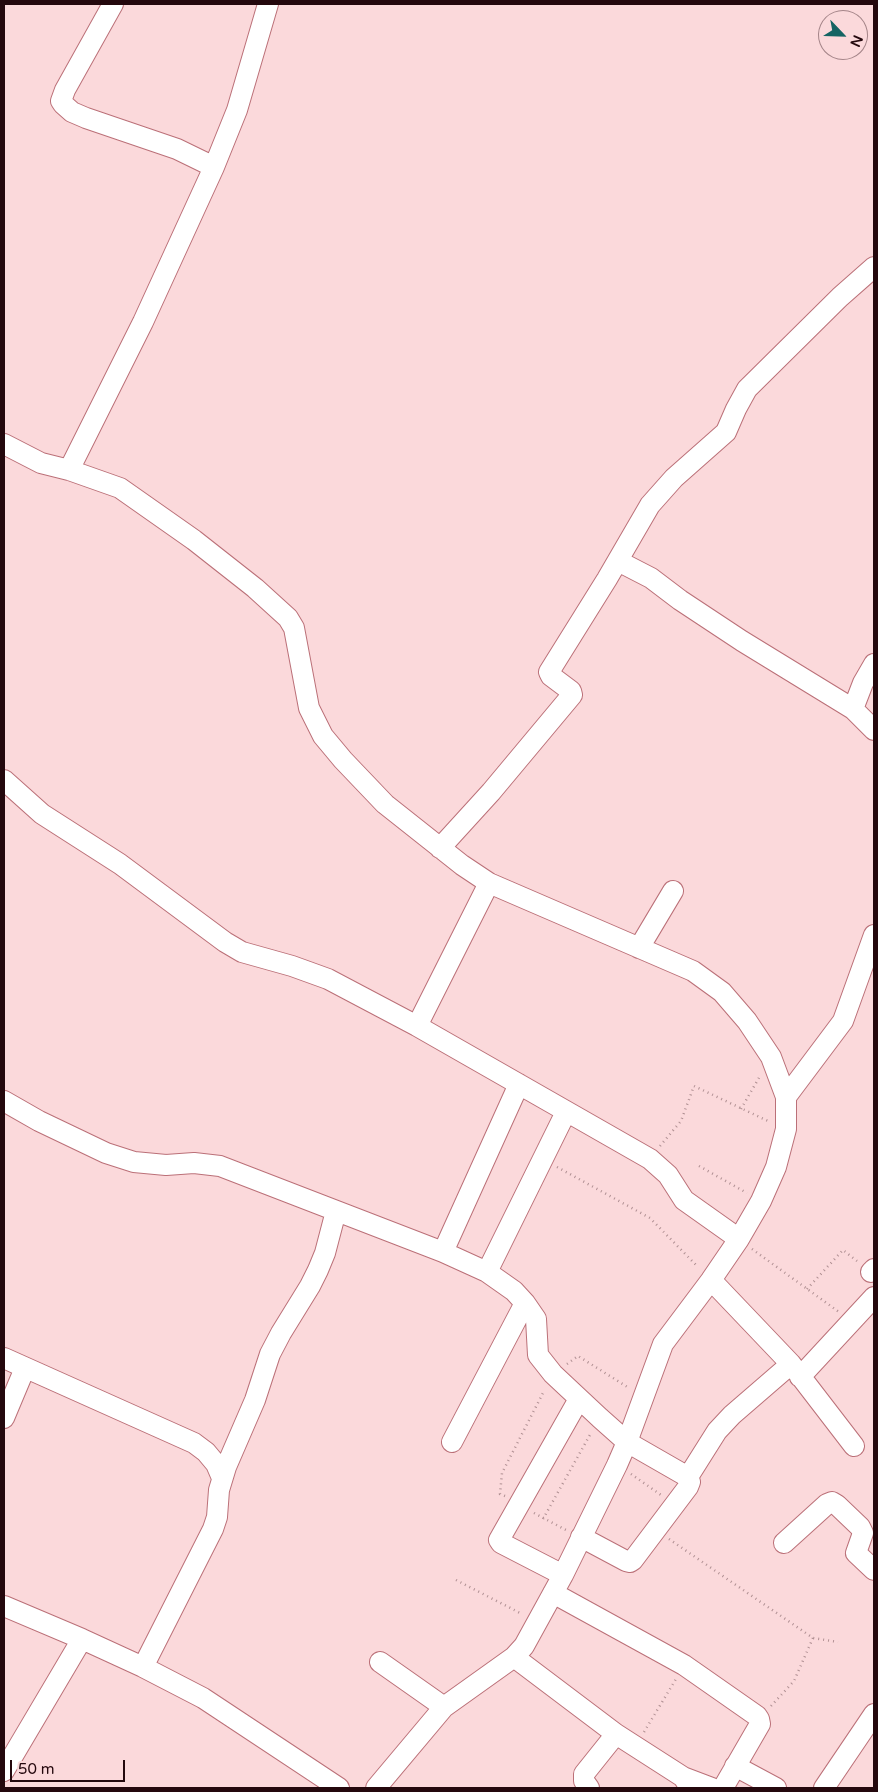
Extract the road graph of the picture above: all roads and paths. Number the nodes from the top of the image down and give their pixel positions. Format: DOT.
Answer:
graph roads {
  1 [pos="113,4"];
  2 [pos="268,4"];
  3 [pos="214,167"];
  4 [pos="874,267"];
  5 [pos="4,444"];
  6 [pos="69,470"];
  7 [pos="618,561"];
  8 [pos="874,664"];
  9 [pos="853,709"];
  10 [pos="874,730"];
  11 [pos="4,780"];
  12 [pos="440,848"];
  13 [pos="489,883"];
  14 [pos="673,891"];
  15 [pos="874,935"];
  16 [pos="639,948"];
  17 [pos="417,1026"];
  18 [pos="771,1057"];
  19 [pos="519,1084"];
  20 [pos="786,1097"];
  21 [pos="4,1101"];
  22 [pos="741,1109"];
  23 [pos="566,1112"];
  24 [pos="786,1129"];
  25 [pos="543,1159"];
  26 [pos="650,1159"];
  27 [pos="699,1166"];
  28 [pos="761,1201"];
  29 [pos="336,1211"];
  30 [pos="739,1239"];
  31 [pos="443,1252"];
  32 [pos="873,1270"];
  33 [pos="487,1272"];
  34 [pos="711,1280"];
  35 [pos="807,1289"];
  36 [pos="874,1297"];
  37 [pos="525,1302"];
  38 [pos="852,1321"];
  39 [pos="4,1358"];
  40 [pos="25,1368"];
  41 [pos="795,1371"];
  42 [pos="553,1374"];
  43 [pos="644,1397"];
  44 [pos="579,1399"];
  45 [pos="4,1418"];
  46 [pos="600,1418"];
  47 [pos="452,1442"];
  48 [pos="627,1442"];
  49 [pos="854,1446"];
  50 [pos="617,1465"];
  51 [pos="688,1477"];
  52 [pos="222,1478"];
  53 [pos="519,1504"];
  54 [pos="675,1504"];
  55 [pos="655,1530"];
  56 [pos="581,1537"];
  57 [pos="784,1543"];
  58 [pos="874,1570"];
  59 [pos="563,1575"];
  60 [pos="456,1580"];
  61 [pos="553,1593"];
  62 [pos="4,1606"];
  63 [pos="537,1622"];
  64 [pos="813,1638"];
  65 [pos="82,1639"];
  66 [pos="838,1642"];
  67 [pos="514,1657"];
  68 [pos="380,1662"];
  69 [pos="684,1665"];
  70 [pos="143,1667"];
  71 [pos="444,1706"];
  72 [pos="874,1714"];
  73 [pos="760,1720"];
  74 [pos="616,1734"];
  75 [pos="636,1747"];
  76 [pos="735,1766"];
  77 [pos="4,1771"];
  78 [pos="686,1783"];
  79 [pos="339,1788"];
  80 [pos="376,1788"];
  81 [pos="589,1788"];
  82 [pos="712,1788"];
  83 [pos="723,1788"];
  84 [pos="776,1788"];
  85 [pos="824,1788"];
  1 -- 3 [label="street"];
  2 -- 3 [label="street"];
  3 -- 6 [label="street"];
  4 -- 7 [label="street"];
  5 -- 6 [label="street"];
  6 -- 12 [label="street"];
  7 -- 9 [label="street"];
  7 -- 12 [label="street"];
  8 -- 9 [label="street"];
  9 -- 10 [label="street"];
  11 -- 17 [label="street"];
  12 -- 13 [label="street"];
  13 -- 16 [label="street"];
  13 -- 17 [label="street"];
  14 -- 16 [label="street"];
  15 -- 20 [label="street"];
  16 -- 18 [label="street"];
  17 -- 19 [label="street"];
  18 -- 20 [label="street"];
  18 -- 22 [label="path"];
  19 -- 23 [label="street"];
  19 -- 31 [label="street"];
  20 -- 24 [label="street"];
  21 -- 29 [label="street"];
  22 -- 24 [label="path"];
  22 -- 26 [label="path"];
  23 -- 25 [label="street"];
  23 -- 26 [label="street"];
  24 -- 28 [label="street"];
  25 -- 33 [label="street"];
  25 -- 34 [label="path"];
  26 -- 30 [label="street"];
  27 -- 28 [label="path"];
  28 -- 30 [label="street"];
  29 -- 31 [label="street"];
  29 -- 52 [label="street"];
  30 -- 34 [label="street"];
  30 -- 35 [label="path"];
  31 -- 33 [label="street"];
  32 -- 35 [label="path"];
  33 -- 37 [label="street"];
  34 -- 41 [label="street"];
  34 -- 43 [label="street"];
  35 -- 38 [label="path"];
  36 -- 38 [label="street"];
  37 -- 42 [label="street"];
  37 -- 47 [label="street"];
  38 -- 41 [label="street"];
  39 -- 40 [label="street"];
  40 -- 45 [label="street"];
  40 -- 52 [label="street"];
  41 -- 49 [label="street"];
  41 -- 51 [label="street"];
  42 -- 43 [label="path"];
  42 -- 44 [label="street"];
  42 -- 53 [label="path"];
  43 -- 48 [label="street"];
  44 -- 46 [label="street"];
  44 -- 53 [label="street"];
  46 -- 48 [label="street"];
  46 -- 56 [label="path"];
  48 -- 50 [label="street"];
  48 -- 51 [label="street"];
  50 -- 54 [label="path"];
  50 -- 56 [label="street"];
  51 -- 54 [label="street"];
  52 -- 70 [label="street"];
  53 -- 59 [label="street"];
  54 -- 55 [label="street"];
  55 -- 56 [label="street"];
  55 -- 64 [label="path"];
  56 -- 59 [label="street"];
  57 -- 58 [label="street"];
  59 -- 61 [label="street"];
  60 -- 63 [label="path"];
  61 -- 63 [label="street"];
  61 -- 69 [label="street"];
  62 -- 65 [label="street"];
  63 -- 67 [label="street"];
  64 -- 66 [label="path"];
  64 -- 73 [label="path"];
  65 -- 70 [label="street"];
  65 -- 77 [label="street"];
  67 -- 71 [label="street"];
  67 -- 74 [label="street"];
  68 -- 71 [label="street"];
  69 -- 73 [label="street"];
  69 -- 75 [label="path"];
  70 -- 79 [label="street"];
  71 -- 80 [label="street"];
  72 -- 85 [label="street"];
  73 -- 76 [label="street"];
  74 -- 75 [label="street"];
  74 -- 81 [label="street"];
  75 -- 78 [label="street"];
  76 -- 83 [label="street"];
  76 -- 84 [label="street"];
  78 -- 82 [label="street"];
}
